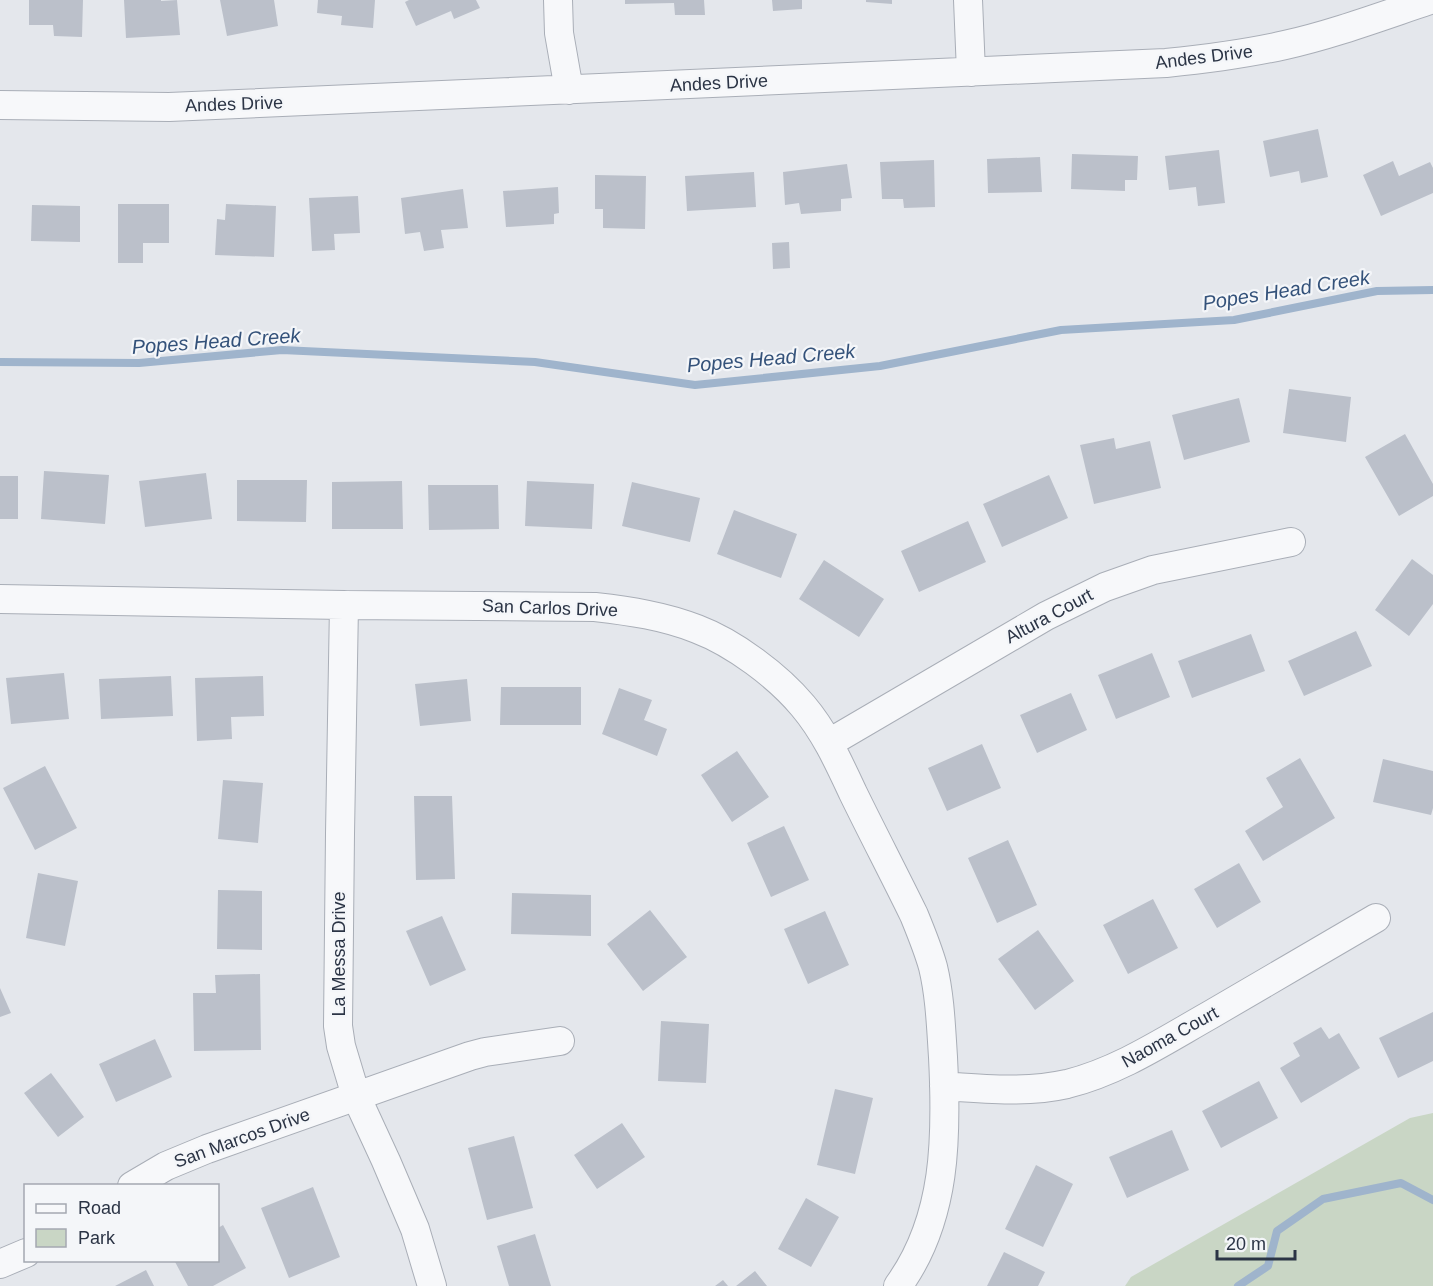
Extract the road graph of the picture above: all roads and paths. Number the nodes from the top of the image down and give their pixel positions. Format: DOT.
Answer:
graph roads {
  1 [pos="558,0"];
  2 [pos="968,0"];
  3 [pos="1430,0"];
  4 [pos="971,72"];
  5 [pos="569,90"];
  6 [pos="0,105"];
  7 [pos="1291,542"];
  8 [pos="0,598"];
  9 [pos="344,604"];
  10 [pos="829,743"];
  11 [pos="1376,918"];
  12 [pos="560,1041"];
  13 [pos="944,1086"];
  14 [pos="356,1096"];
  15 [pos="134,1184"];
  16 [pos="24,1254"];
  17 [pos="0,1264"];
  18 [pos="432,1286"];
  19 [pos="898,1286"];
  1 -- 5 [label="street"];
  2 -- 4 [label="street"];
  3 -- 4 [label="street, Andes Drive"];
  4 -- 5 [label="street, Andes Drive"];
  5 -- 6 [label="street, Andes Drive"];
  7 -- 10 [label="street, Altura Court"];
  8 -- 9 [label="street, San Carlos Drive"];
  9 -- 10 [label="street, San Carlos Drive"];
  9 -- 14 [label="street, La Messa Drive"];
  10 -- 13 [label="street, San Carlos Drive"];
  11 -- 13 [label="street, Naoma Court"];
  12 -- 14 [label="street, San Marcos Drive"];
  13 -- 19 [label="street, San Carlos Drive"];
  14 -- 15 [label="street, San Marcos Drive"];
  14 -- 18 [label="street, La Messa Drive"];
  16 -- 17 [label="street"];
}
